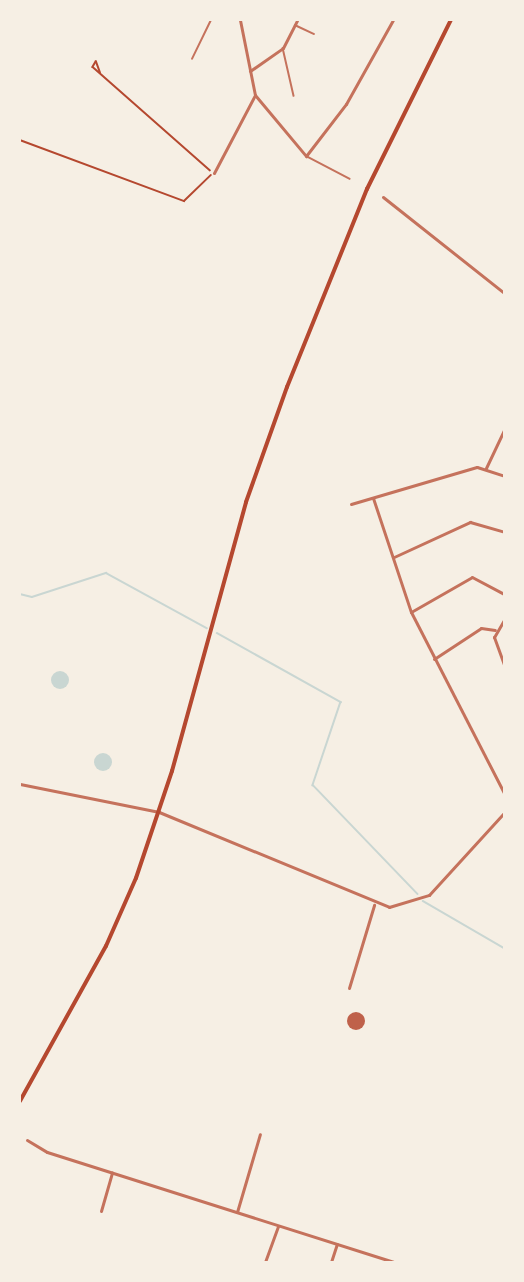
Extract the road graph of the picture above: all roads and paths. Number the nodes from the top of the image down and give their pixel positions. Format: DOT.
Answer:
graph roads {
  1 [pos="211,20"];
  2 [pos="240,20"];
  3 [pos="297,20"];
  4 [pos="393,20"];
  5 [pos="451,20"];
  6 [pos="294,24"];
  7 [pos="314,34"];
  8 [pos="283,48"];
  9 [pos="192,59"];
  10 [pos="250,71"];
  11 [pos="100,73"];
  12 [pos="255,95"];
  13 [pos="294,96"];
  14 [pos="20,140"];
  15 [pos="306,156"];
  16 [pos="214,173"];
  17 [pos="350,179"];
  18 [pos="383,197"];
  19 [pos="504,293"];
  20 [pos="504,430"];
  21 [pos="486,468"];
  22 [pos="504,476"];
  23 [pos="373,498"];
  24 [pos="351,504"];
  25 [pos="504,532"];
  26 [pos="394,557"];
  27 [pos="504,594"];
  28 [pos="411,612"];
  29 [pos="504,620"];
  30 [pos="495,630"];
  31 [pos="434,659"];
  32 [pos="504,664"];
  33 [pos="20,784"];
  34 [pos="504,793"];
  35 [pos="159,812"];
  36 [pos="504,813"];
  37 [pos="374,905"];
  38 [pos="349,988"];
  39 [pos="20,1101"];
  40 [pos="260,1134"];
  41 [pos="27,1140"];
  42 [pos="112,1172"];
  43 [pos="100,1211"];
  44 [pos="237,1212"];
  45 [pos="278,1226"];
  46 [pos="337,1244"];
  47 [pos="265,1263"];
  48 [pos="331,1263"];
  49 [pos="393,1263"];
  1 -- 9 [label="lane"];
  2 -- 10 [label="street"];
  3 -- 6 [label="street"];
  4 -- 15 [label="street"];
  5 -- 35 [label="main road"];
  6 -- 7 [label="lane"];
  6 -- 8 [label="street"];
  8 -- 10 [label="street"];
  8 -- 13 [label="lane"];
  10 -- 12 [label="street"];
  11 -- 16 [label="path"];
  12 -- 15 [label="street"];
  12 -- 16 [label="street"];
  14 -- 16 [label="path"];
  15 -- 17 [label="lane"];
  18 -- 19 [label="street"];
  20 -- 21 [label="street"];
  21 -- 22 [label="street"];
  21 -- 23 [label="street"];
  23 -- 24 [label="street"];
  23 -- 26 [label="street"];
  25 -- 26 [label="street"];
  26 -- 28 [label="street"];
  27 -- 28 [label="street"];
  28 -- 31 [label="street"];
  29 -- 30 [label="street"];
  30 -- 31 [label="street"];
  30 -- 32 [label="street"];
  31 -- 34 [label="street"];
  33 -- 35 [label="street"];
  35 -- 37 [label="street"];
  35 -- 39 [label="main road"];
  36 -- 37 [label="street"];
  37 -- 38 [label="street"];
  40 -- 44 [label="street"];
  41 -- 42 [label="street"];
  42 -- 43 [label="street"];
  42 -- 44 [label="street"];
  44 -- 45 [label="street"];
  45 -- 46 [label="street"];
  45 -- 47 [label="street"];
  46 -- 48 [label="street"];
  46 -- 49 [label="street"];
}
